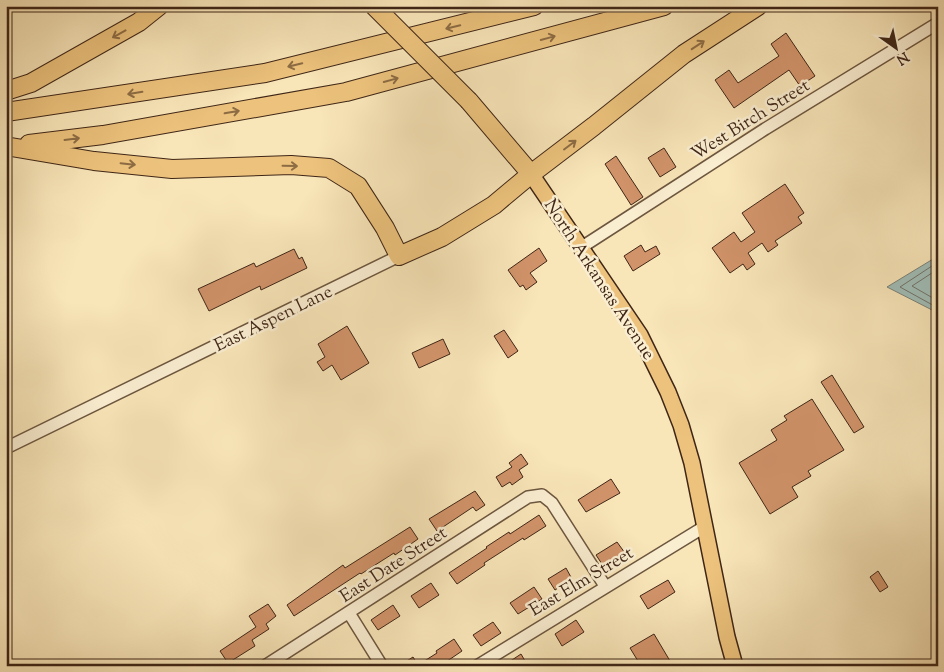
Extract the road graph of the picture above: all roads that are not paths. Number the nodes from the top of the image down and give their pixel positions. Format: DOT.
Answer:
graph roads {
  1 [pos="159,6"];
  2 [pos="374,6"];
  3 [pos="534,6"];
  4 [pos="664,6"];
  5 [pos="758,6"];
  6 [pos="938,23"];
  7 [pos="6,91"];
  8 [pos="6,112"];
  9 [pos="8,147"];
  10 [pos="531,174"];
  11 [pos="582,247"];
  12 [pos="399,256"];
  13 [pos="6,448"];
  14 [pos="704,527"];
  15 [pos="605,586"];
  16 [pos="349,613"];
  17 [pos="265,666"];
  18 [pos="382,666"];
  19 [pos="477,666"];
  20 [pos="735,666"];
  1 -- 7 [label="highway, one-way"];
  2 -- 10 [label="highway, North Arkansas Avenue, bridge"];
  3 -- 8 [label="highway, one-way"];
  9 -- 4 [label="highway, one-way"];
  10 -- 5 [label="highway, East Aspen Lane, one-way"];
  6 -- 11 [label="street, West Birch Street"];
  9 -- 12 [label="highway, one-way"];
  10 -- 11 [label="main road, North Arkansas Avenue"];
  10 -- 12 [label="highway, East Aspen Lane"];
  11 -- 14 [label="main road, North Arkansas Avenue"];
  12 -- 13 [label="street, East Aspen Lane"];
  14 -- 15 [label="street, East Elm Street"];
  14 -- 20 [label="main road, North Arkansas Avenue"];
  15 -- 16 [label="street, East Date Street"];
  15 -- 19 [label="street, East Elm Street"];
  16 -- 17 [label="street, East Date Street"];
  16 -- 18 [label="street"];
}
